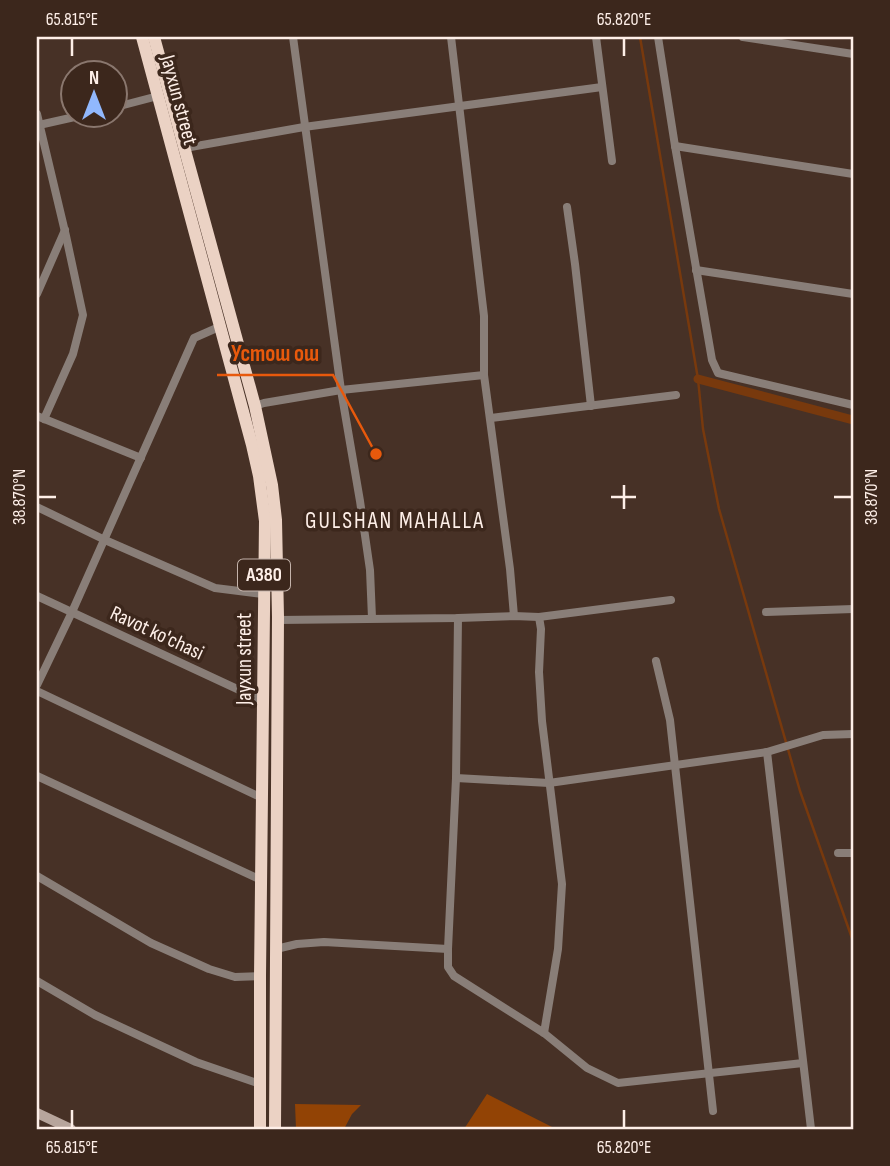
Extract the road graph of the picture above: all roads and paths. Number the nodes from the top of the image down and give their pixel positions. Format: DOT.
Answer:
graph roads {
  1 [pos="142,37"];
  2 [pos="154,37"];
  3 [pos="293,37"];
  4 [pos="452,37"];
  5 [pos="596,37"];
  6 [pos="658,37"];
  7 [pos="743,37"];
  8 [pos="853,54"];
  9 [pos="602,87"];
  10 [pos="158,96"];
  11 [pos="130,103"];
  12 [pos="460,106"];
  13 [pos="37,114"];
  14 [pos="60,120"];
  15 [pos="39,125"];
  16 [pos="304,127"];
  17 [pos="675,146"];
  18 [pos="185,148"];
  19 [pos="612,161"];
  20 [pos="853,174"];
  21 [pos="567,207"];
  22 [pos="65,230"];
  23 [pos="696,270"];
  24 [pos="37,294"];
  25 [pos="853,295"];
  26 [pos="219,327"];
  27 [pos="484,375"];
  28 [pos="341,390"];
  29 [pos="676,395"];
  30 [pos="853,405"];
  31 [pos="255,406"];
  32 [pos="591,406"];
  33 [pos="40,418"];
  34 [pos="491,418"];
  35 [pos="141,458"];
  36 [pos="37,506"];
  37 [pos="105,540"];
  38 [pos="263,594"];
  39 [pos="37,596"];
  40 [pos="671,600"];
  41 [pos="853,609"];
  42 [pos="72,612"];
  43 [pos="766,612"];
  44 [pos="514,616"];
  45 [pos="539,617"];
  46 [pos="372,618"];
  47 [pos="458,618"];
  48 [pos="278,620"];
  49 [pos="656,661"];
  50 [pos="37,685"];
  51 [pos="37,691"];
  52 [pos="263,701"];
  53 [pos="853,734"];
  54 [pos="767,752"];
  55 [pos="675,766"];
  56 [pos="37,776"];
  57 [pos="456,778"];
  58 [pos="549,783"];
  59 [pos="262,798"];
  60 [pos="838,853"];
  61 [pos="853,853"];
  62 [pos="37,876"];
  63 [pos="261,880"];
  64 [pos="448,949"];
  65 [pos="276,950"];
  66 [pos="260,976"];
  67 [pos="37,981"];
  68 [pos="544,1033"];
  69 [pos="803,1063"];
  70 [pos="709,1072"];
  71 [pos="260,1084"];
  72 [pos="713,1111"];
  73 [pos="37,1113"];
  74 [pos="260,1128"];
  75 [pos="71,1129"];
  76 [pos="276,1129"];
  77 [pos="811,1129"];
  1 -- 10 [label="highway, Jayxun street / A380"];
  2 -- 18 [label="highway, Jayxun street / A380"];
  3 -- 16 [label="street"];
  4 -- 12 [label="street"];
  5 -- 9 [label="street"];
  6 -- 17 [label="street"];
  7 -- 8 [label="street"];
  9 -- 12 [label="street"];
  9 -- 19 [label="street"];
  10 -- 11 [label="street"];
  10 -- 26 [label="highway, Jayxun street / A380"];
  12 -- 16 [label="street"];
  12 -- 27 [label="street"];
  13 -- 15 [label="street"];
  14 -- 15 [label="street"];
  15 -- 22 [label="street"];
  16 -- 18 [label="street"];
  16 -- 28 [label="street"];
  17 -- 20 [label="street"];
  17 -- 23 [label="street"];
  18 -- 31 [label="highway, Jayxun street / A380"];
  21 -- 32 [label="street"];
  22 -- 24 [label="street"];
  22 -- 33 [label="street"];
  23 -- 25 [label="street"];
  23 -- 30 [label="street"];
  26 -- 35 [label="street"];
  26 -- 38 [label="highway, Jayxun street / A380"];
  27 -- 28 [label="street"];
  27 -- 34 [label="street"];
  28 -- 31 [label="street"];
  28 -- 46 [label="street"];
  29 -- 32 [label="street"];
  31 -- 48 [label="highway, Jayxun street / A380"];
  32 -- 34 [label="street"];
  33 -- 35 [label="street"];
  34 -- 44 [label="street"];
  35 -- 37 [label="street"];
  36 -- 37 [label="street"];
  37 -- 38 [label="street"];
  37 -- 42 [label="street"];
  38 -- 52 [label="highway, Jayxun street / A380"];
  39 -- 42 [label="street, Ravot ko'chasi"];
  40 -- 45 [label="street"];
  41 -- 43 [label="street"];
  42 -- 50 [label="street"];
  42 -- 52 [label="street, Ravot ko'chasi"];
  44 -- 45 [label="street"];
  44 -- 47 [label="street"];
  45 -- 58 [label="street"];
  46 -- 47 [label="street"];
  46 -- 48 [label="street"];
  47 -- 57 [label="street"];
  48 -- 65 [label="highway, Jayxun street / A380"];
  49 -- 55 [label="street"];
  51 -- 59 [label="street"];
  52 -- 59 [label="highway, Jayxun street / A380"];
  53 -- 54 [label="street"];
  54 -- 55 [label="street"];
  54 -- 69 [label="street"];
  55 -- 58 [label="street"];
  55 -- 70 [label="street"];
  56 -- 63 [label="street"];
  57 -- 58 [label="street"];
  57 -- 64 [label="street"];
  58 -- 68 [label="street"];
  59 -- 63 [label="highway, Jayxun street / A380"];
  60 -- 61 [label="street"];
  62 -- 66 [label="street"];
  63 -- 66 [label="highway, Jayxun street / A380"];
  64 -- 65 [label="street"];
  64 -- 68 [label="street"];
  65 -- 76 [label="highway, Jayxun street / A380"];
  66 -- 71 [label="highway, Jayxun street / A380"];
  67 -- 71 [label="street"];
  68 -- 70 [label="street"];
  69 -- 70 [label="street"];
  69 -- 77 [label="street"];
  70 -- 72 [label="street"];
  71 -- 74 [label="highway, Jayxun street / A380"];
  73 -- 75 [label="main road"];
}
